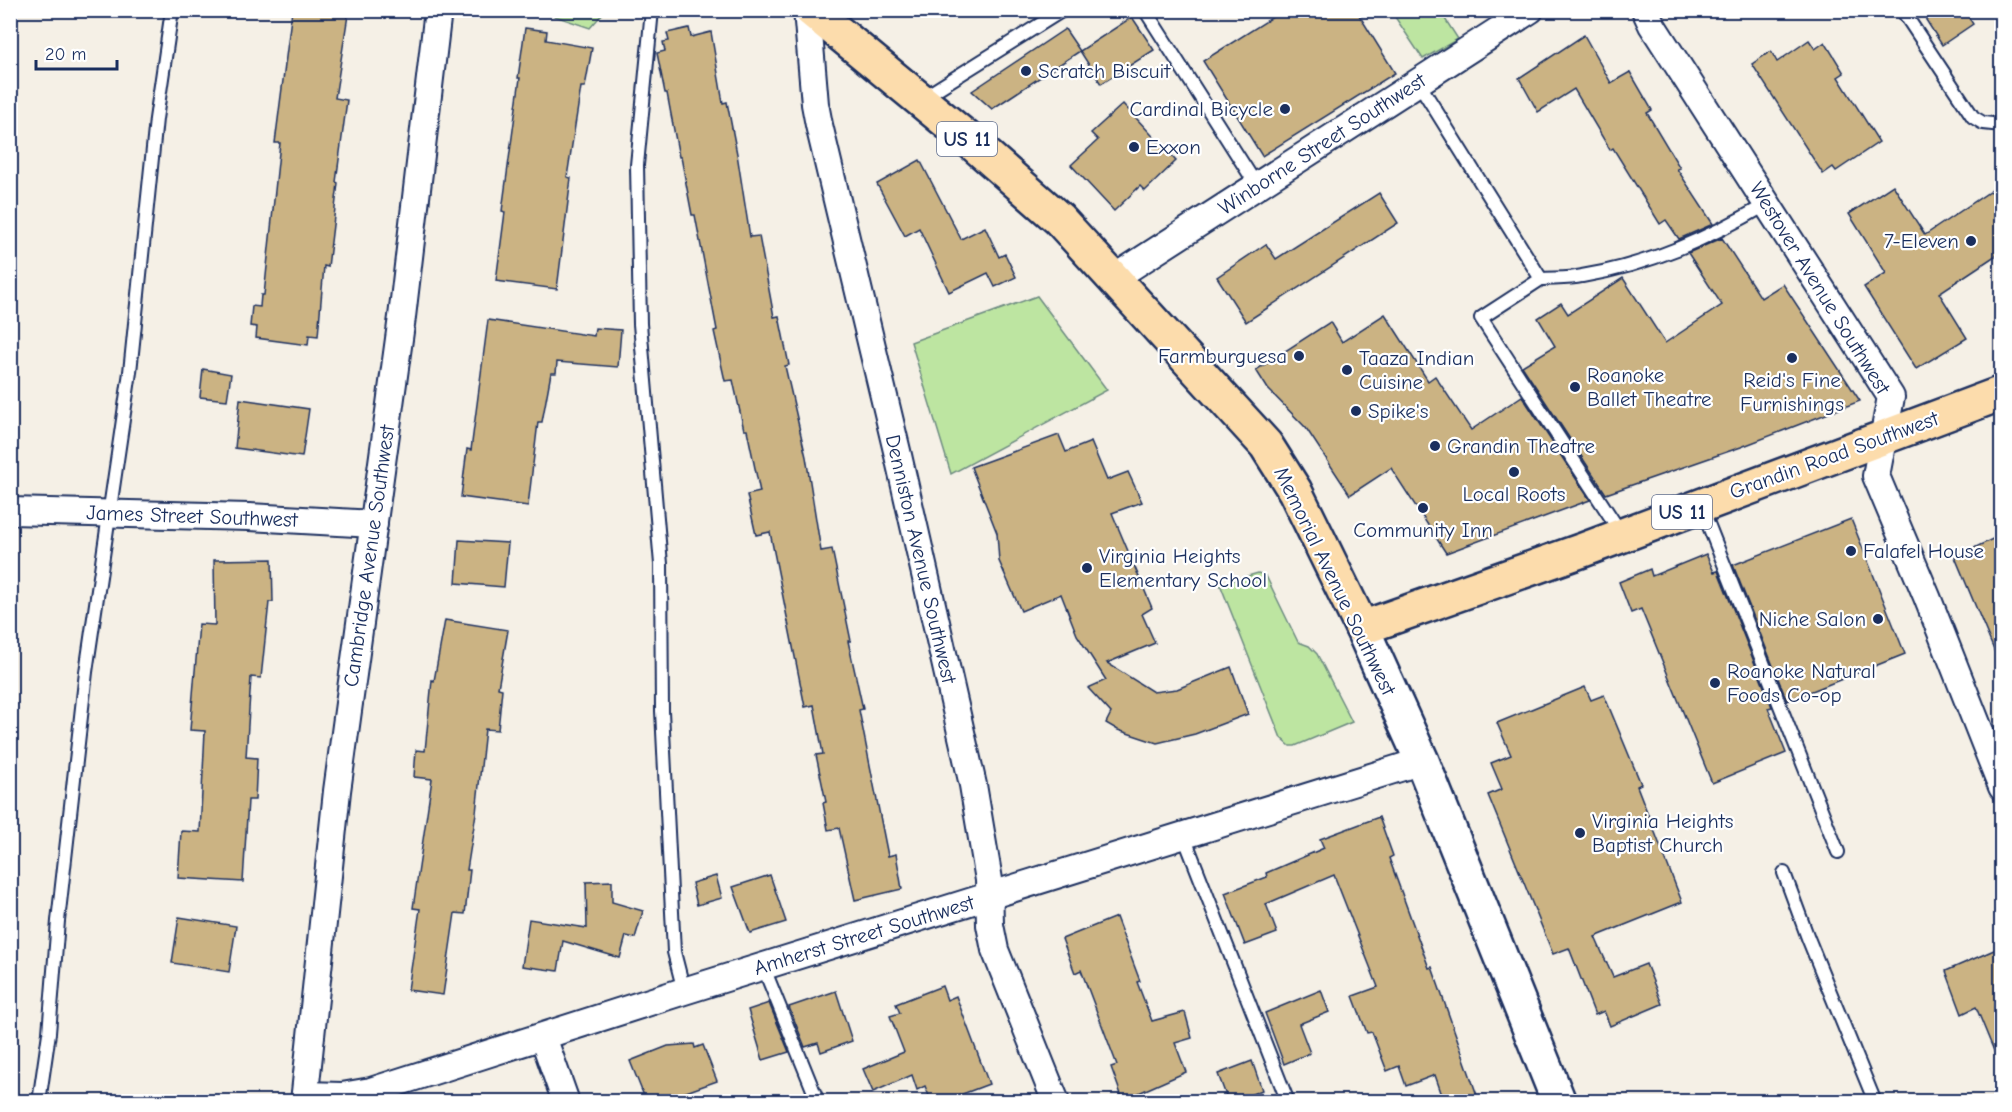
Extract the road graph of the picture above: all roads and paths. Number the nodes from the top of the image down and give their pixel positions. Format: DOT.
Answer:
graph roads {
  1 [pos="172,10"];
  2 [pos="438,10"];
  3 [pos="652,10"];
  4 [pos="809,10"];
  5 [pos="1063,10"];
  6 [pos="1145,10"];
  7 [pos="1530,10"];
  8 [pos="1645,10"];
  9 [pos="1902,10"];
  10 [pos="1418,82"];
  11 [pos="920,100"];
  12 [pos="2001,124"];
  13 [pos="1257,186"];
  14 [pos="1767,204"];
  15 [pos="1114,279"];
  16 [pos="1541,279"];
  17 [pos="2001,393"];
  18 [pos="1885,436"];
  19 [pos="1701,505"];
  20 [pos="10,511"];
  21 [pos="110,512"];
  22 [pos="374,524"];
  23 [pos="1622,534"];
  24 [pos="1362,628"];
  25 [pos="1422,761"];
  26 [pos="2001,787"];
  27 [pos="1183,834"];
  28 [pos="1838,852"];
  29 [pos="1784,873"];
  30 [pos="990,895"];
  31 [pos="763,966"];
  32 [pos="684,991"];
  33 [pos="543,1037"];
  34 [pos="304,1098"];
  35 [pos="39,1101"];
  36 [pos="566,1101"];
  37 [pos="818,1101"];
  38 [pos="1056,1101"];
  39 [pos="1288,1101"];
  40 [pos="1559,1101"];
  41 [pos="1875,1101"];
  1 -- 21 [label="lane"];
  2 -- 22 [label="street, Cambridge Avenue Southwest"];
  3 -- 32 [label="lane"];
  4 -- 11 [label="main road, Memorial Avenue Southwest / US 11"];
  4 -- 30 [label="street, Denniston Avenue Southwest"];
  5 -- 11 [label="lane"];
  6 -- 13 [label="lane"];
  7 -- 10 [label="street, Winborne Street Southwest"];
  8 -- 14 [label="street, Westover Avenue Southwest"];
  9 -- 12 [label="lane"];
  10 -- 13 [label="street, Winborne Street Southwest"];
  10 -- 16 [label="lane"];
  11 -- 15 [label="main road, Memorial Avenue Southwest / US 11"];
  13 -- 15 [label="street, Winborne Street Southwest"];
  14 -- 16 [label="lane"];
  14 -- 18 [label="street, Westover Avenue Southwest"];
  15 -- 24 [label="main road, Memorial Avenue Southwest / US 11"];
  16 -- 23 [label="lane"];
  17 -- 18 [label="main road, Grandin Road Southwest / US 11"];
  18 -- 19 [label="main road, Grandin Road Southwest / US 11"];
  18 -- 26 [label="street, Westover Avenue Southwest"];
  19 -- 23 [label="main road, Grandin Road Southwest / US 11"];
  19 -- 28 [label="lane"];
  20 -- 21 [label="street, James Street Southwest"];
  21 -- 22 [label="street, James Street Southwest"];
  21 -- 35 [label="lane"];
  22 -- 34 [label="street, Cambridge Avenue Southwest"];
  23 -- 24 [label="main road, Grandin Road Southwest / US 11"];
  24 -- 25 [label="street, Memorial Avenue Southwest"];
  25 -- 27 [label="street, Amherst Street Southwest"];
  25 -- 40 [label="street, Memorial Avenue Southwest"];
  27 -- 30 [label="street, Amherst Street Southwest"];
  27 -- 39 [label="lane"];
  29 -- 41 [label="lane"];
  30 -- 31 [label="street, Amherst Street Southwest"];
  30 -- 38 [label="street, Denniston Avenue Southwest"];
  31 -- 32 [label="street, Amherst Street Southwest"];
  31 -- 37 [label="lane"];
  32 -- 33 [label="street, Amherst Street Southwest"];
  33 -- 34 [label="street, Amherst Street Southwest"];
  33 -- 36 [label="street"];
}
